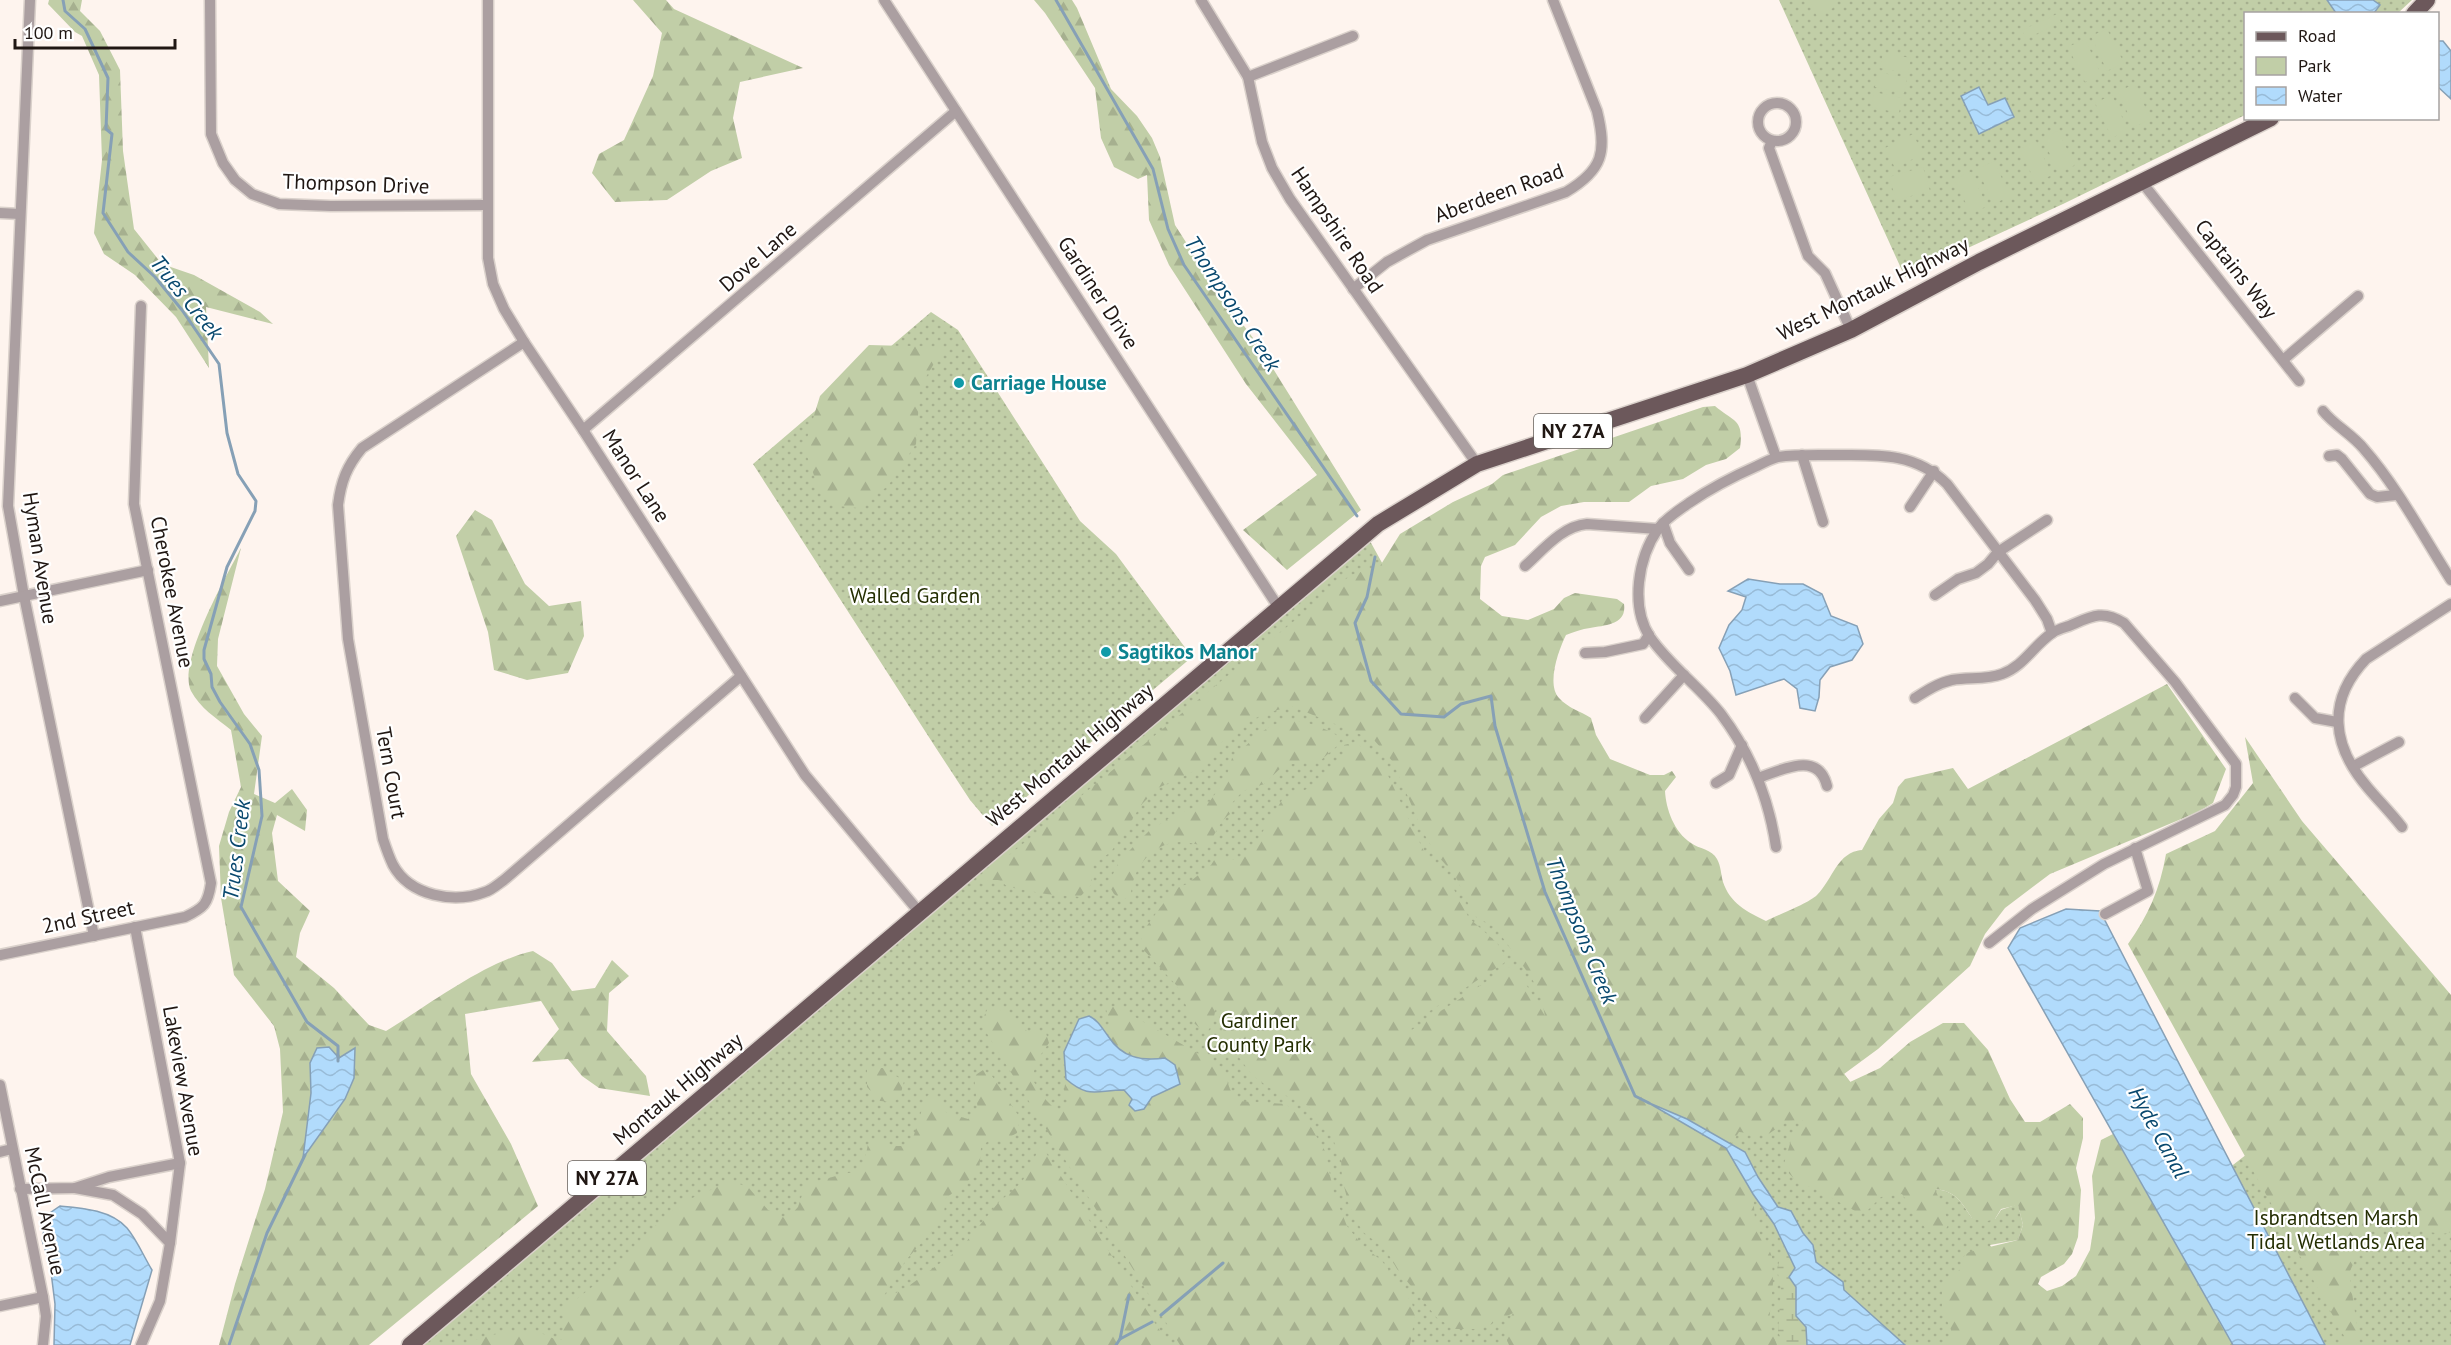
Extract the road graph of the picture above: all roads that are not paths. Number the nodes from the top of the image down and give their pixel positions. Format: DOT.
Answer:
graph roads {
  1 [pos="30,0"];
  2 [pos="210,0"];
  3 [pos="488,0"];
  4 [pos="884,0"];
  5 [pos="1201,0"];
  6 [pos="1553,0"];
  7 [pos="2427,0"];
  8 [pos="2416,12"];
  9 [pos="1353,36"];
  10 [pos="1248,76"];
  11 [pos="956,111"];
  12 [pos="2267,120"];
  13 [pos="1772,141"];
  14 [pos="2141,181"];
  15 [pos="487,205"];
  16 [pos="0,213"];
  17 [pos="20,214"];
  18 [pos="1353,288"];
  19 [pos="2358,296"];
  20 [pos="141,306"];
  21 [pos="1851,330"];
  22 [pos="524,342"];
  23 [pos="2283,360"];
  24 [pos="1747,375"];
  25 [pos="2299,381"];
  26 [pos="2323,411"];
  27 [pos="584,430"];
  28 [pos="1802,455"];
  29 [pos="2329,456"];
  30 [pos="1776,457"];
  31 [pos="1477,464"];
  32 [pos="1934,471"];
  33 [pos="2396,495"];
  34 [pos="1910,507"];
  35 [pos="2047,520"];
  36 [pos="1823,522"];
  37 [pos="1661,526"];
  38 [pos="1998,552"];
  39 [pos="1525,566"];
  40 [pos="148,570"];
  41 [pos="1689,570"];
  42 [pos="2451,580"];
  43 [pos="1935,595"];
  44 [pos="24,596"];
  45 [pos="0,601"];
  46 [pos="2451,604"];
  47 [pos="1279,608"];
  48 [pos="2052,633"];
  49 [pos="1649,634"];
  50 [pos="1585,653"];
  51 [pos="1684,675"];
  52 [pos="741,676"];
  53 [pos="1914,698"];
  54 [pos="2295,698"];
  55 [pos="1645,718"];
  56 [pos="2337,722"];
  57 [pos="2399,742"];
  58 [pos="1742,745"];
  59 [pos="2354,766"];
  60 [pos="1758,778"];
  61 [pos="1716,783"];
  62 [pos="1827,786"];
  63 [pos="2402,827"];
  64 [pos="1776,847"];
  65 [pos="2135,848"];
  66 [pos="920,913"];
  67 [pos="2105,914"];
  68 [pos="185,917"];
  69 [pos="135,927"];
  70 [pos="94,936"];
  71 [pos="1989,943"];
  72 [pos="0,955"];
  73 [pos="0,1085"];
  74 [pos="12,1149"];
  75 [pos="0,1152"];
  76 [pos="180,1163"];
  77 [pos="75,1188"];
  78 [pos="20,1189"];
  79 [pos="170,1243"];
  80 [pos="43,1297"];
  81 [pos="0,1306"];
  82 [pos="43,1345"];
  83 [pos="141,1345"];
  84 [pos="410,1345"];
  1 -- 17 [label="street, Hyman Avenue"];
  2 -- 15 [label="street, Thompson Drive"];
  3 -- 15 [label="street, Manor Lane"];
  4 -- 11 [label="street, Gardiner Drive"];
  5 -- 10 [label="street, Hampshire Road"];
  6 -- 18 [label="street, Aberdeen Road"];
  7 -- 8 [label="main road"];
  9 -- 10 [label="street"];
  10 -- 18 [label="street, Hampshire Road"];
  11 -- 27 [label="street, Dove Lane"];
  11 -- 47 [label="street, Gardiner Drive"];
  12 -- 14 [label="main road, West Montauk Highway / NY 27A"];
  13 -- 21 [label="street"];
  14 -- 21 [label="main road, West Montauk Highway / NY 27A"];
  14 -- 23 [label="street, Captains Way"];
  15 -- 22 [label="street, Manor Lane"];
  16 -- 17 [label="street"];
  17 -- 44 [label="street, Hyman Avenue"];
  18 -- 31 [label="street, Hampshire Road"];
  19 -- 23 [label="street"];
  20 -- 40 [label="street, Cherokee Avenue"];
  21 -- 24 [label="main road, West Montauk Highway / NY 27A"];
  22 -- 27 [label="street, Manor Lane"];
  22 -- 52 [label="street, Tern Court"];
  23 -- 25 [label="street, Captains Way"];
  24 -- 30 [label="street"];
  24 -- 31 [label="main road, West Montauk Highway / NY 27A"];
  26 -- 33 [label="street"];
  27 -- 52 [label="street, Manor Lane"];
  28 -- 30 [label="street"];
  28 -- 32 [label="street"];
  28 -- 36 [label="street"];
  29 -- 33 [label="street"];
  30 -- 37 [label="street"];
  31 -- 47 [label="main road, West Montauk Highway / NY 27A"];
  32 -- 34 [label="street"];
  32 -- 38 [label="street"];
  33 -- 42 [label="street"];
  35 -- 38 [label="street"];
  37 -- 39 [label="street"];
  37 -- 41 [label="street"];
  37 -- 49 [label="street"];
  38 -- 43 [label="street"];
  38 -- 48 [label="street"];
  40 -- 44 [label="street"];
  40 -- 68 [label="street, Cherokee Avenue"];
  44 -- 45 [label="street"];
  44 -- 70 [label="street, Hyman Avenue"];
  46 -- 56 [label="street"];
  47 -- 66 [label="main road, West Montauk Highway / NY 27A"];
  48 -- 53 [label="street"];
  48 -- 65 [label="street"];
  49 -- 50 [label="street"];
  49 -- 51 [label="street"];
  51 -- 55 [label="street"];
  51 -- 58 [label="street"];
  52 -- 66 [label="street, Manor Lane"];
  54 -- 56 [label="street"];
  56 -- 59 [label="street"];
  57 -- 59 [label="street"];
  58 -- 60 [label="street"];
  58 -- 61 [label="street"];
  59 -- 63 [label="street"];
  60 -- 62 [label="street"];
  60 -- 64 [label="street"];
  65 -- 67 [label="street"];
  65 -- 71 [label="street"];
  66 -- 84 [label="main road, Montauk Highway / NY 27A"];
  68 -- 69 [label="street, 2nd Street"];
  69 -- 70 [label="street, 2nd Street"];
  69 -- 76 [label="street, Lakeview Avenue"];
  70 -- 72 [label="street, 2nd Street"];
  73 -- 74 [label="street, McCall Avenue"];
  74 -- 75 [label="street"];
  74 -- 78 [label="street, McCall Avenue"];
  76 -- 77 [label="street"];
  76 -- 79 [label="street, Lakeview Avenue"];
  77 -- 78 [label="street"];
  77 -- 79 [label="street"];
  78 -- 80 [label="street, McCall Avenue"];
  79 -- 83 [label="street, Lakeview Avenue"];
  80 -- 81 [label="street"];
  80 -- 82 [label="street, McCall Avenue"];
}
